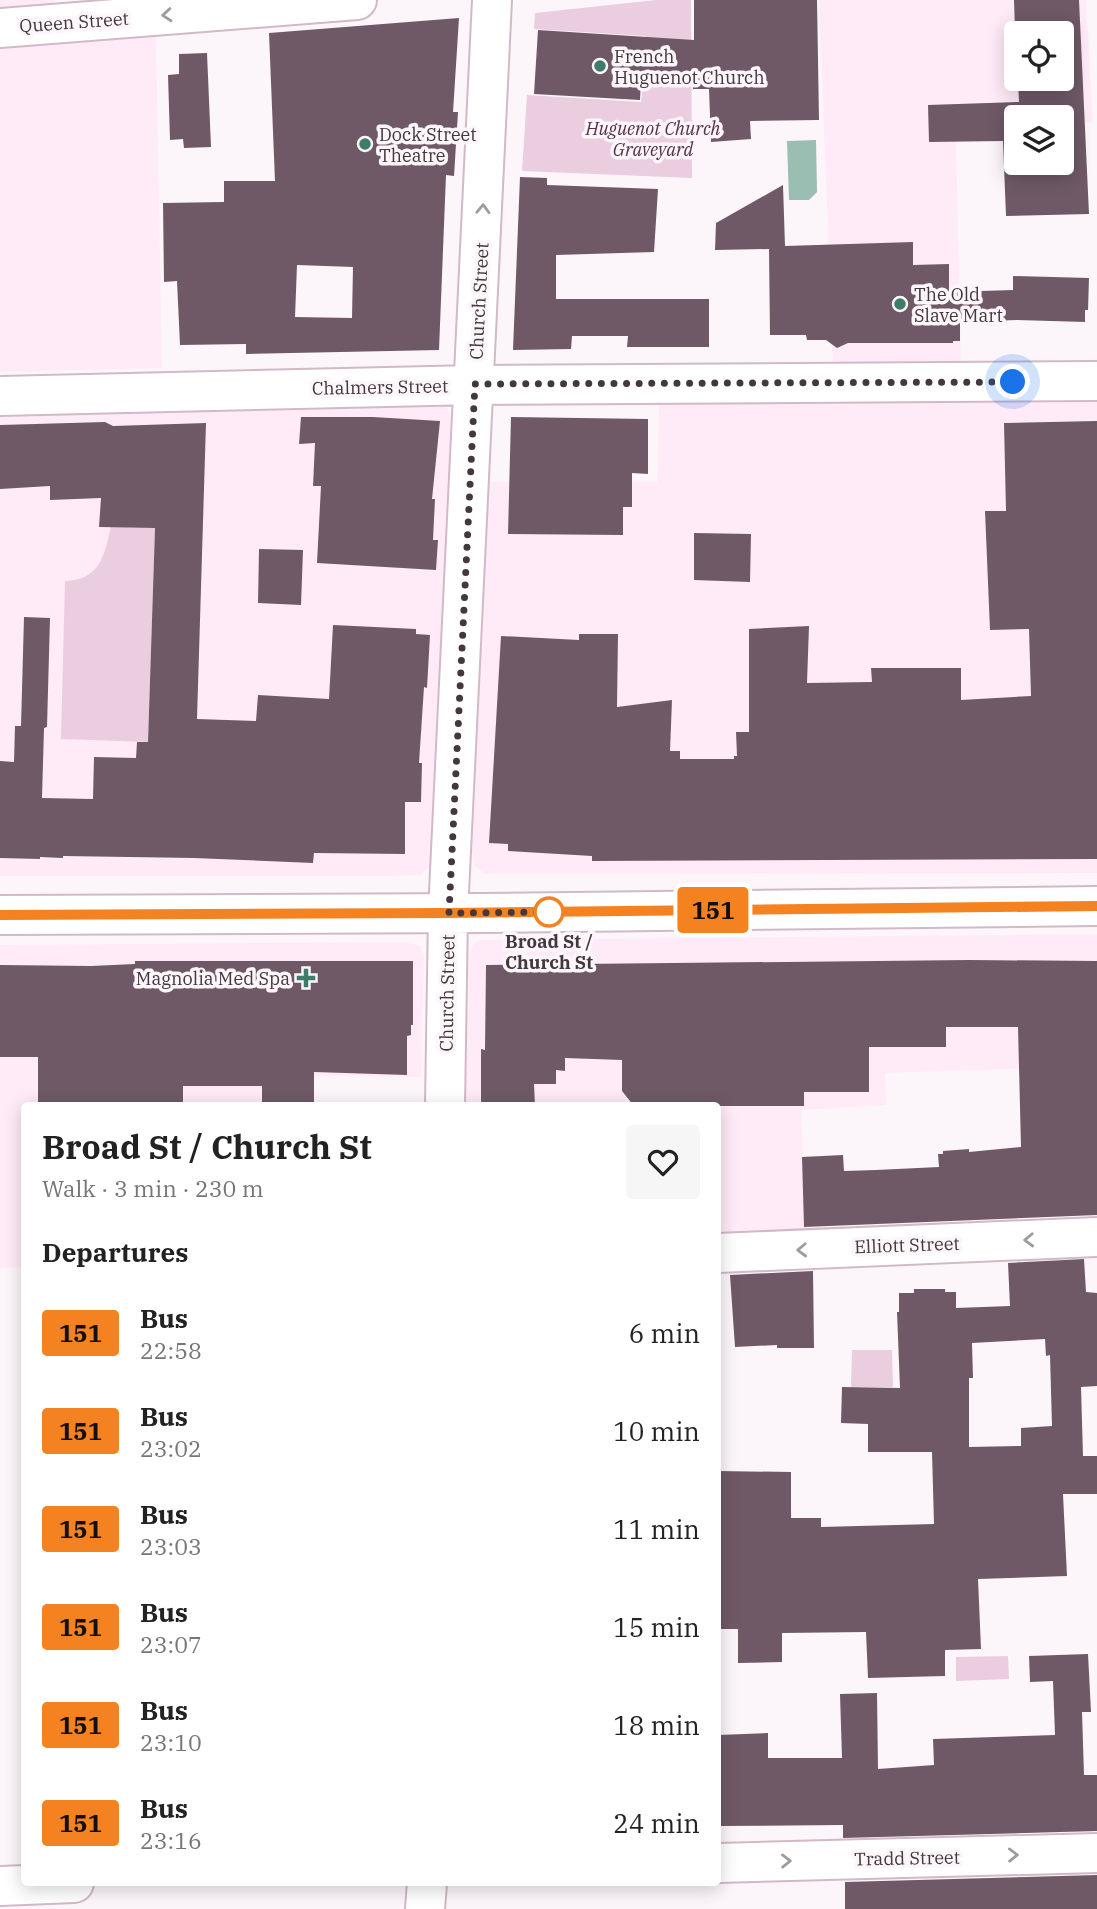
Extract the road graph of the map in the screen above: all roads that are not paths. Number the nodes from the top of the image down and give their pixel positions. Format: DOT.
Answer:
graph roads {
  1 [pos="357,0"];
  2 [pos="492,0"];
  3 [pos="0,28"];
  4 [pos="1097,381"];
  5 [pos="475,384"];
  6 [pos="0,396"];
  7 [pos="1097,906"];
  8 [pos="449,913"];
  9 [pos="0,915"];
  10 [pos="445,1102"];
  11 [pos="1097,1237"];
  12 [pos="721,1253"];
  13 [pos="1097,1853"];
  14 [pos="721,1863"];
  15 [pos="21,1885"];
  16 [pos="0,1886"];
  17 [pos="426,1886"];
  18 [pos="425,1909"];
  1 -- 3 [label="street, Queen Street, one-way"];
  5 -- 2 [label="street, Church Street, one-way"];
  4 -- 5 [label="street, Chalmers Street"];
  5 -- 6 [label="street, Chalmers Street"];
  5 -- 8 [label="street, Church Street"];
  7 -- 8 [label="street"];
  8 -- 9 [label="street"];
  8 -- 10 [label="street, Church Street"];
  11 -- 12 [label="street, Elliott Street, one-way"];
  14 -- 13 [label="street, Tradd Street, one-way"];
  15 -- 16 [label="street"];
  17 -- 18 [label="street"];
}
